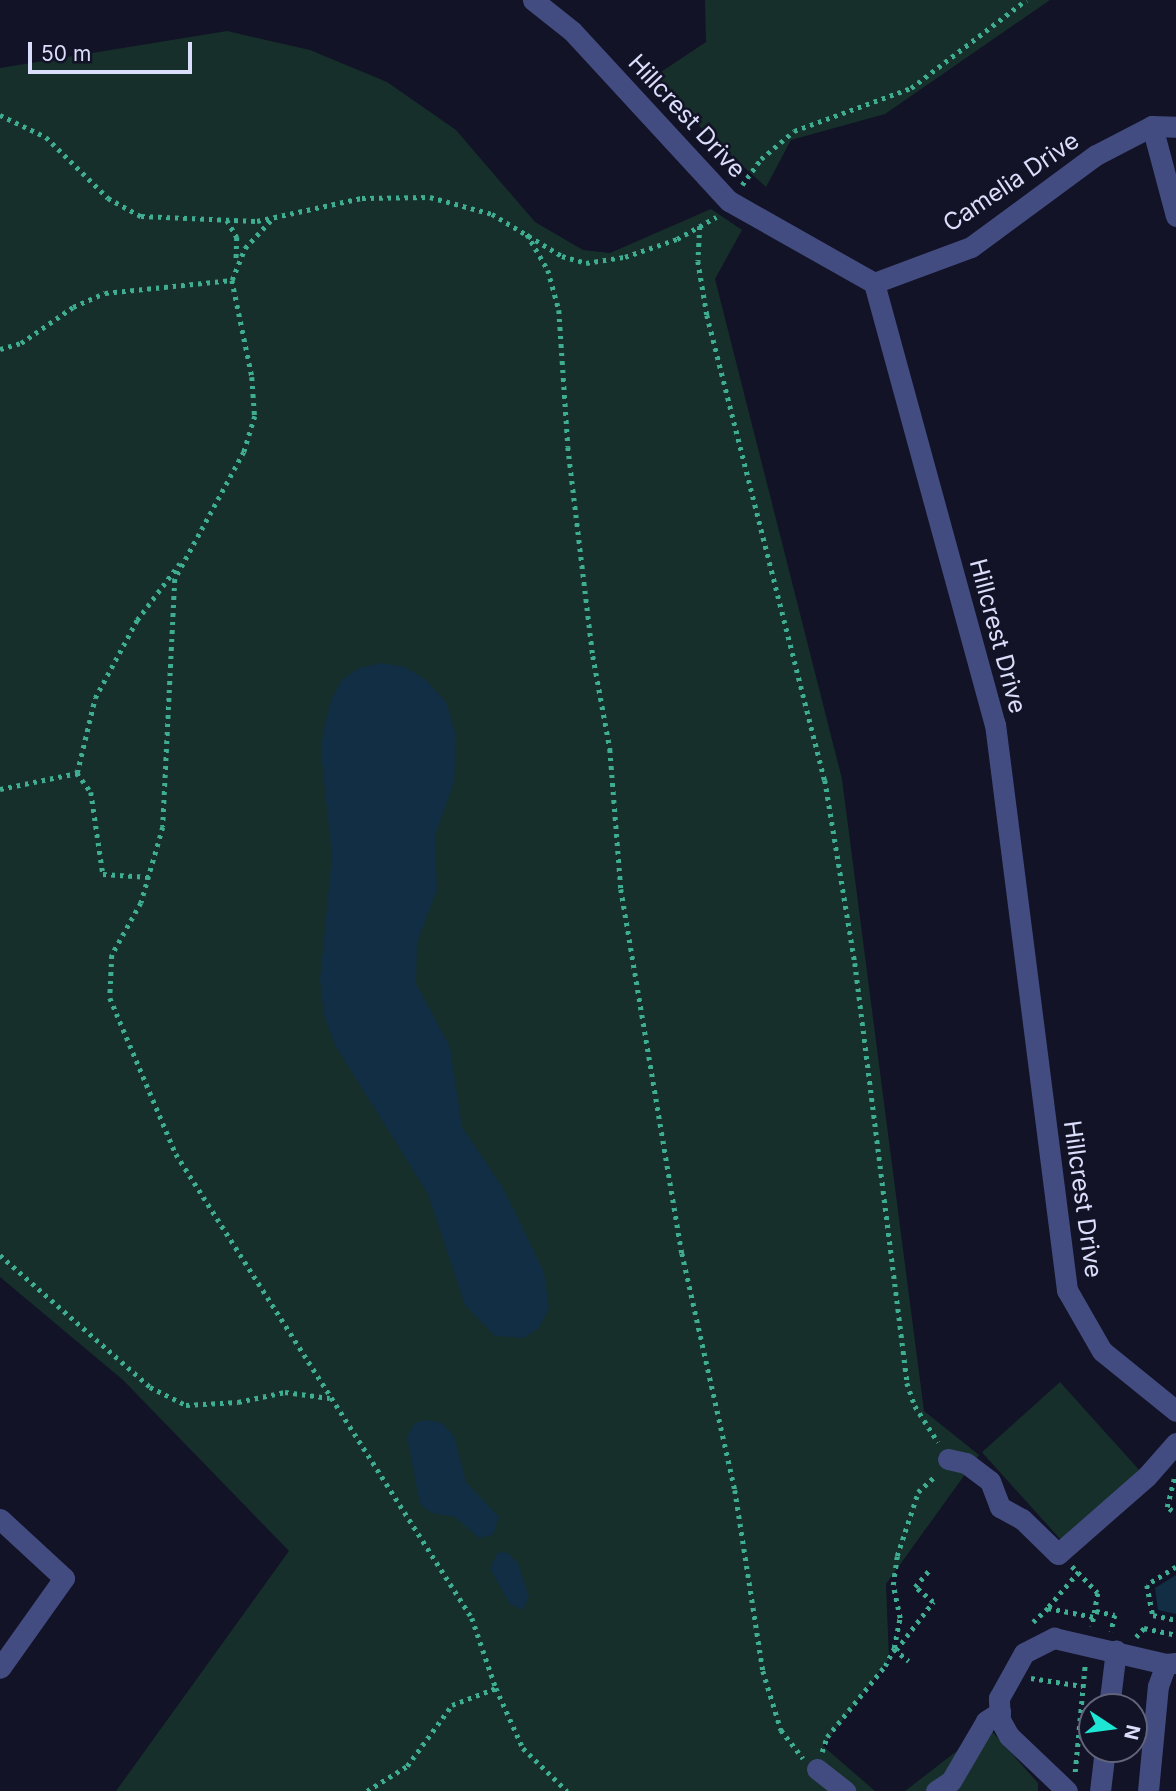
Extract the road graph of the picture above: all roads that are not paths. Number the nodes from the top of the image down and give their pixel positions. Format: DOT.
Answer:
graph roads {
  1 [pos="533,0"];
  2 [pos="1152,126"];
  3 [pos="1176,127"];
  4 [pos="1176,216"];
  5 [pos="874,283"];
  6 [pos="1176,1410"];
  7 [pos="1176,1443"];
  8 [pos="948,1459"];
  9 [pos="0,1519"];
  10 [pos="1113,1643"];
  11 [pos="1171,1663"];
  12 [pos="0,1668"];
  13 [pos="1110,1693"];
  14 [pos="1000,1712"];
  15 [pos="1103,1763"];
  16 [pos="817,1769"];
  17 [pos="845,1791"];
  18 [pos="936,1791"];
  19 [pos="1067,1791"];
  20 [pos="1100,1791"];
  21 [pos="1148,1791"];
  1 -- 5 [label="street, Hillcrest Drive"];
  2 -- 3 [label="street, Camelia Drive"];
  2 -- 4 [label="street"];
  2 -- 5 [label="street, Camelia Drive"];
  5 -- 6 [label="street, Hillcrest Drive"];
  7 -- 8 [label="street"];
  9 -- 12 [label="street"];
  10 -- 11 [label="street"];
  10 -- 13 [label="street"];
  10 -- 14 [label="street"];
  11 -- 21 [label="street"];
  14 -- 18 [label="street"];
  14 -- 19 [label="street"];
  15 -- 20 [label="street"];
  16 -- 17 [label="street"];
}
